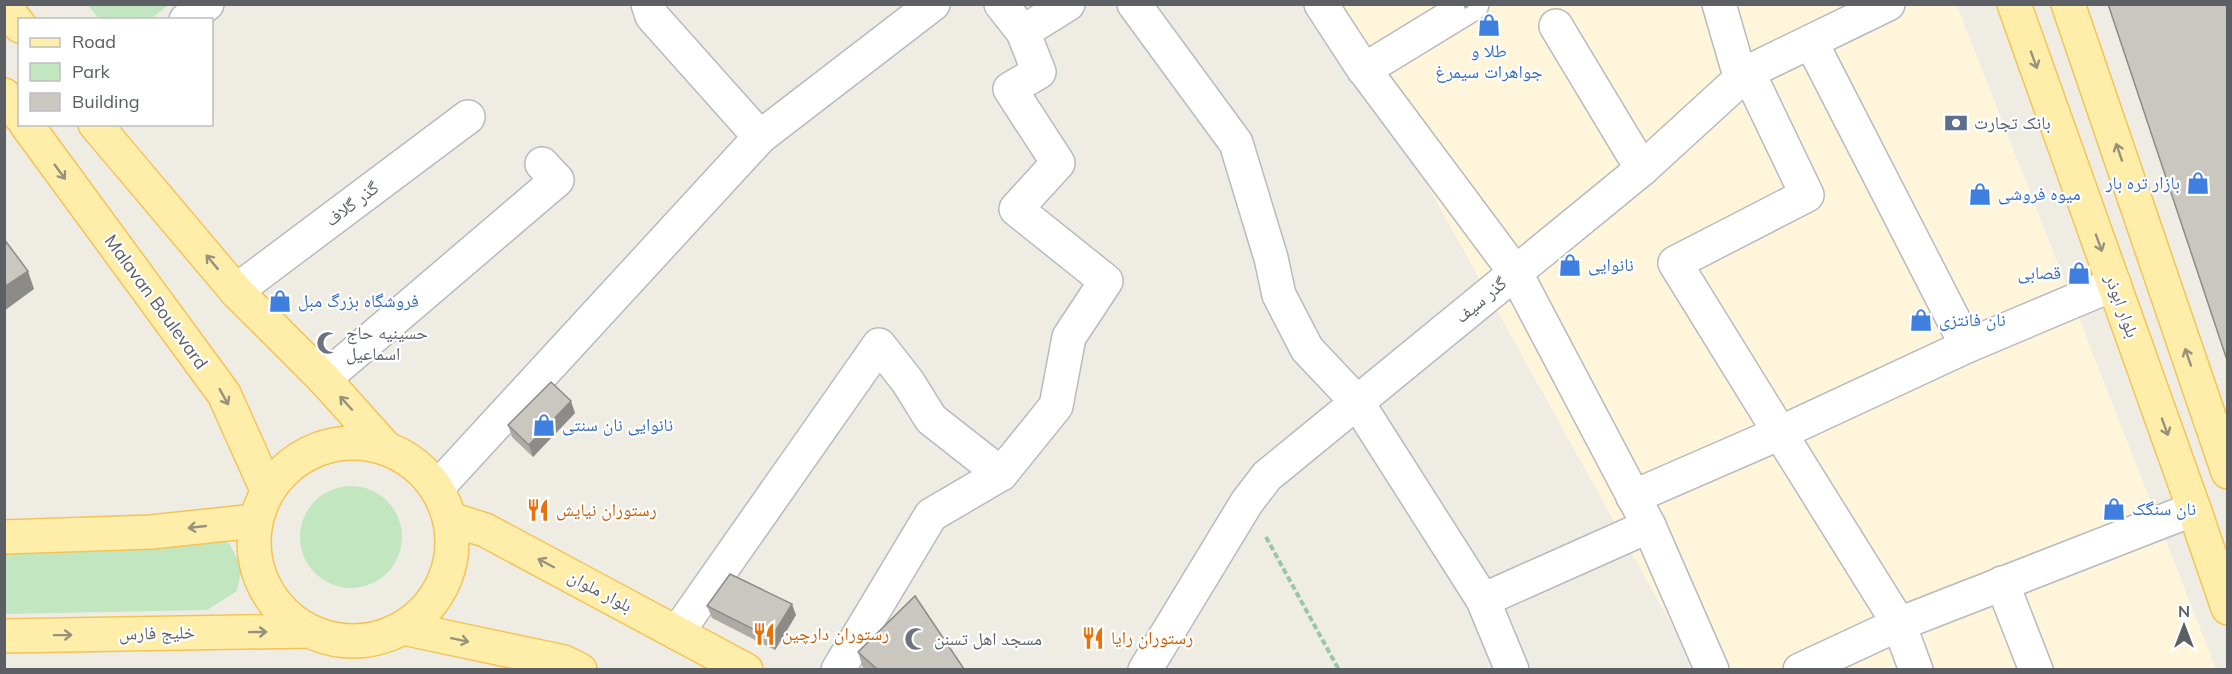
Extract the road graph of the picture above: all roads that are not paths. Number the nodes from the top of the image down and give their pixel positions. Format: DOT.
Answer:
graph roads {
  1 [pos="207,4"];
  2 [pos="648,4"];
  3 [pos="1001,4"];
  4 [pos="1068,4"];
  5 [pos="1134,4"];
  6 [pos="1321,4"];
  7 [pos="1472,4"];
  8 [pos="1719,4"];
  9 [pos="1888,4"];
  10 [pos="2014,4"];
  11 [pos="2068,4"];
  12 [pos="4,6"];
  13 [pos="919,9"];
  14 [pos="189,18"];
  15 [pos="18,24"];
  16 [pos="1556,26"];
  17 [pos="1023,32"];
  18 [pos="1811,42"];
  19 [pos="1364,70"];
  20 [pos="1748,72"];
  21 [pos="4,96"];
  22 [pos="18,114"];
  23 [pos="468,117"];
  24 [pos="27,126"];
  25 [pos="97,126"];
  26 [pos="760,137"];
  27 [pos="542,164"];
  28 [pos="1642,169"];
  29 [pos="1515,272"];
  30 [pos="2114,284"];
  31 [pos="236,291"];
  32 [pos="1967,346"];
  33 [pos="324,379"];
  34 [pos="1357,402"];
  35 [pos="1780,434"];
  36 [pos="385,447"];
  37 [pos="2228,472"];
  38 [pos="1001,474"];
  39 [pos="437,488"];
  40 [pos="267,490"];
  41 [pos="1633,497"];
  42 [pos="2194,509"];
  43 [pos="450,519"];
  44 [pos="255,521"];
  45 [pos="1649,526"];
  46 [pos="4,537"];
  47 [pos="2002,583"];
  48 [pos="1483,600"];
  49 [pos="2228,608"];
  50 [pos="1899,624"];
  51 [pos="403,628"];
  52 [pos="309,631"];
  53 [pos="678,633"];
  54 [pos="4,636"];
  55 [pos="580,669"];
  56 [pos="746,669"];
  57 [pos="838,669"];
  58 [pos="1145,669"];
  59 [pos="1512,669"];
  60 [pos="1712,669"];
  61 [pos="1800,669"];
  62 [pos="1916,669"];
  63 [pos="2036,669"];
  1 -- 14 [label="street"];
  2 -- 26 [label="street"];
  3 -- 17 [label="street"];
  4 -- 17 [label="street"];
  5 -- 34 [label="street"];
  6 -- 19 [label="street"];
  7 -- 19 [label="street"];
  8 -- 20 [label="street"];
  9 -- 18 [label="street, گذر سیف"];
  10 -- 30 [label="main road, بلوار ابوذر, one-way"];
  37 -- 11 [label="main road, one-way"];
  12 -- 15 [label="main road"];
  13 -- 26 [label="street"];
  16 -- 28 [label="street"];
  17 -- 38 [label="street"];
  18 -- 20 [label="street, گذر سیف"];
  18 -- 32 [label="street"];
  19 -- 29 [label="street"];
  20 -- 28 [label="street, گذر سیف"];
  20 -- 35 [label="street"];
  21 -- 22 [label="main road"];
  23 -- 31 [label="street, گذر گلاف"];
  24 -- 40 [label="main road, Malavan Boulevard, one-way"];
  31 -- 25 [label="main road, one-way"];
  26 -- 39 [label="street"];
  27 -- 33 [label="street"];
  28 -- 29 [label="street, گذر سیف"];
  29 -- 34 [label="street, گذر سیف"];
  29 -- 41 [label="street"];
  30 -- 32 [label="street"];
  30 -- 42 [label="main road, بلوار ابوذر, one-way"];
  31 -- 33 [label="main road"];
  32 -- 35 [label="street"];
  36 -- 33 [label="main road, one-way"];
  34 -- 48 [label="street"];
  34 -- 58 [label="street, گذر سیف"];
  35 -- 41 [label="street"];
  35 -- 50 [label="street"];
  36 -- 39 [label="main road"];
  36 -- 40 [label="main road"];
  38 -- 53 [label="street"];
  38 -- 57 [label="street"];
  39 -- 43 [label="main road"];
  40 -- 44 [label="main road"];
  41 -- 45 [label="street"];
  42 -- 47 [label="street"];
  42 -- 49 [label="main road, بلوار ابوذر"];
  43 -- 51 [label="main road"];
  53 -- 43 [label="main road, بلوار ملوان, one-way"];
  44 -- 46 [label="main road, one-way"];
  44 -- 52 [label="main road"];
  45 -- 48 [label="street"];
  45 -- 60 [label="street"];
  47 -- 50 [label="street"];
  47 -- 63 [label="street"];
  48 -- 59 [label="street"];
  50 -- 61 [label="street"];
  50 -- 62 [label="street"];
  51 -- 52 [label="main road"];
  51 -- 55 [label="main road, one-way"];
  54 -- 52 [label="main road, خلیج فارس, one-way"];
  53 -- 56 [label="main road, بلوار ملوان"];
}
